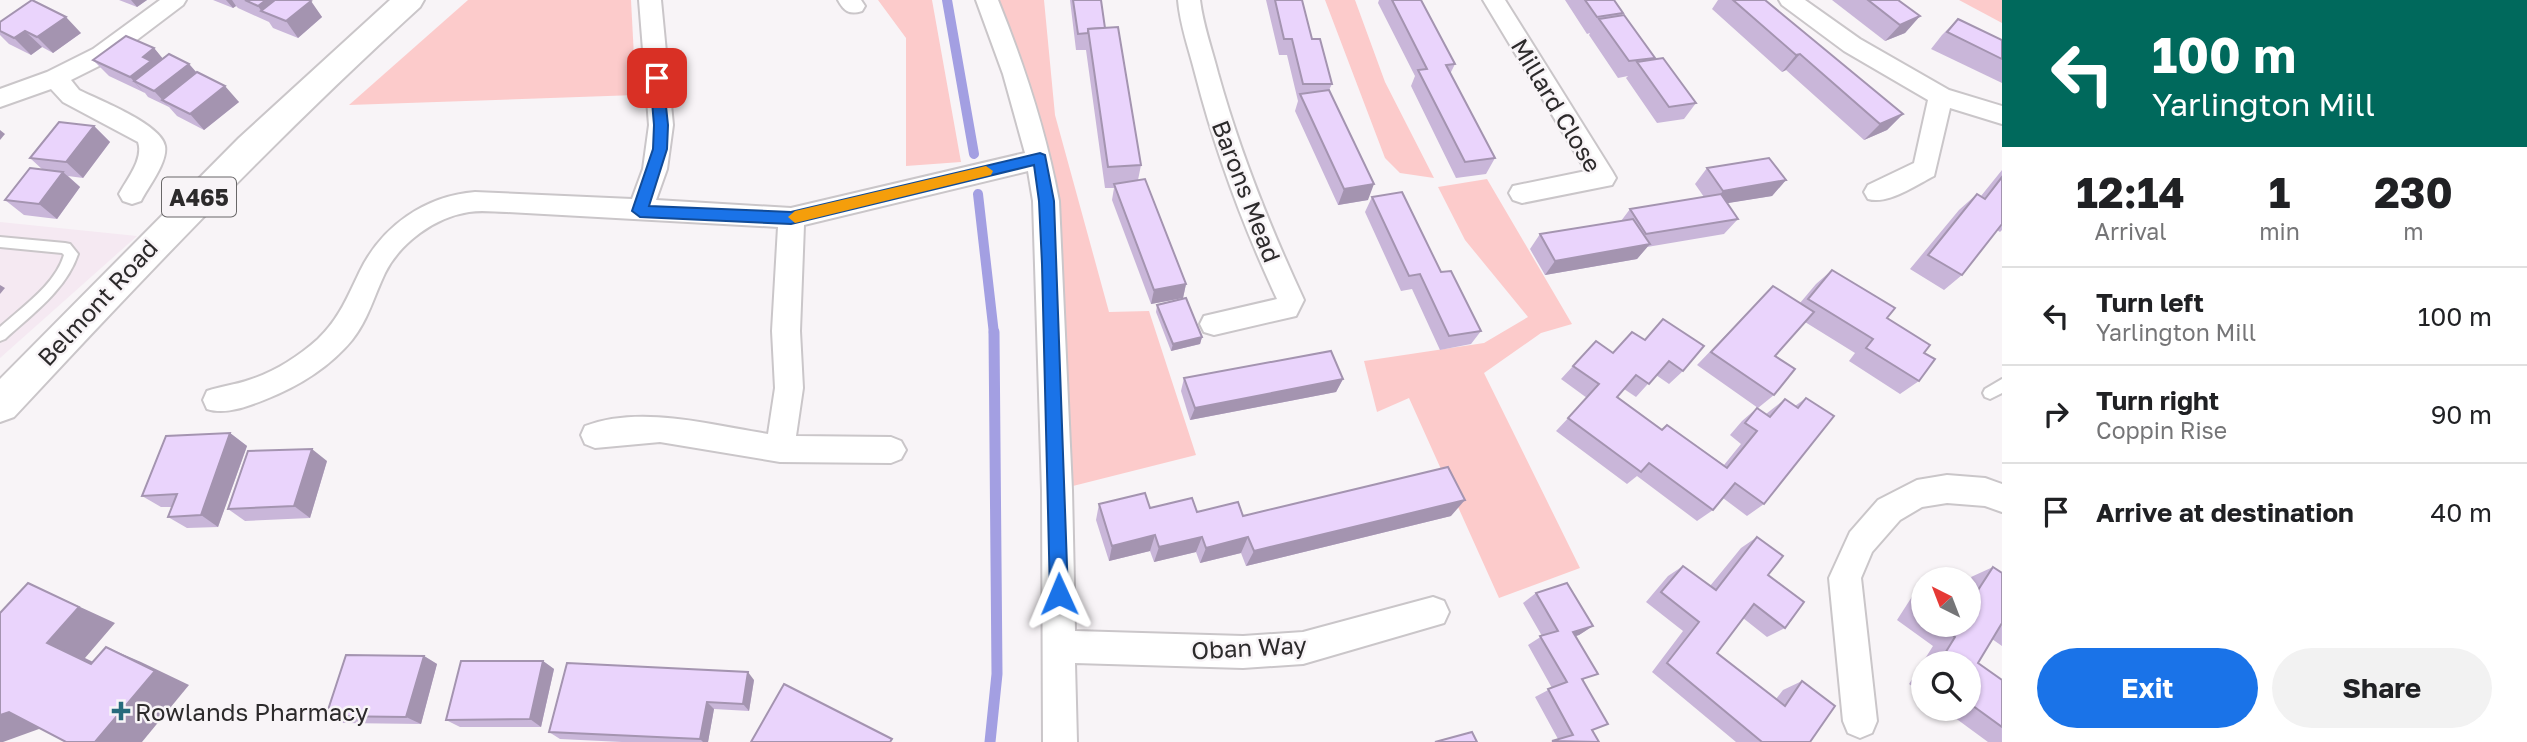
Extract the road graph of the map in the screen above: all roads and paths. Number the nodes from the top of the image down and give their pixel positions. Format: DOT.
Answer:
graph roads {
  1 [pos="175,0"];
  2 [pos="409,0"];
  3 [pos="650,0"];
  4 [pos="987,0"];
  5 [pos="1189,0"];
  6 [pos="1493,0"];
  7 [pos="1790,0"];
  8 [pos="55,78"];
  9 [pos="1941,96"];
  10 [pos="0,98"];
  11 [pos="2002,115"];
  12 [pos="1040,159"];
  13 [pos="1877,192"];
  14 [pos="1522,193"];
  15 [pos="132,194"];
  16 [pos="640,211"];
  17 [pos="791,218"];
  18 [pos="0,242"];
  19 [pos="1214,324"];
  20 [pos="0,335"];
  21 [pos="218,400"];
  22 [pos="0,405"];
  23 [pos="594,435"];
  24 [pos="780,449"];
  25 [pos="891,450"];
  26 [pos="2002,498"];
  27 [pos="1433,612"];
  28 [pos="1060,647"];
  29 [pos="1860,721"];
  30 [pos="1060,742"];
  1 -- 8 [label="street"];
  2 -- 22 [label="highway, Belmont Road / A465"];
  3 -- 16 [label="street"];
  4 -- 12 [label="street"];
  5 -- 19 [label="street, Barons Mead"];
  6 -- 14 [label="street, Millard Close"];
  7 -- 9 [label="street"];
  8 -- 10 [label="street"];
  8 -- 15 [label="street"];
  9 -- 11 [label="street"];
  9 -- 13 [label="street"];
  12 -- 17 [label="street"];
  12 -- 28 [label="street"];
  16 -- 17 [label="street"];
  16 -- 21 [label="street"];
  17 -- 24 [label="street"];
  18 -- 20 [label="lane"];
  23 -- 24 [label="street"];
  24 -- 25 [label="street"];
  26 -- 29 [label="street"];
  27 -- 28 [label="street, Oban Way"];
  28 -- 30 [label="street"];
}
